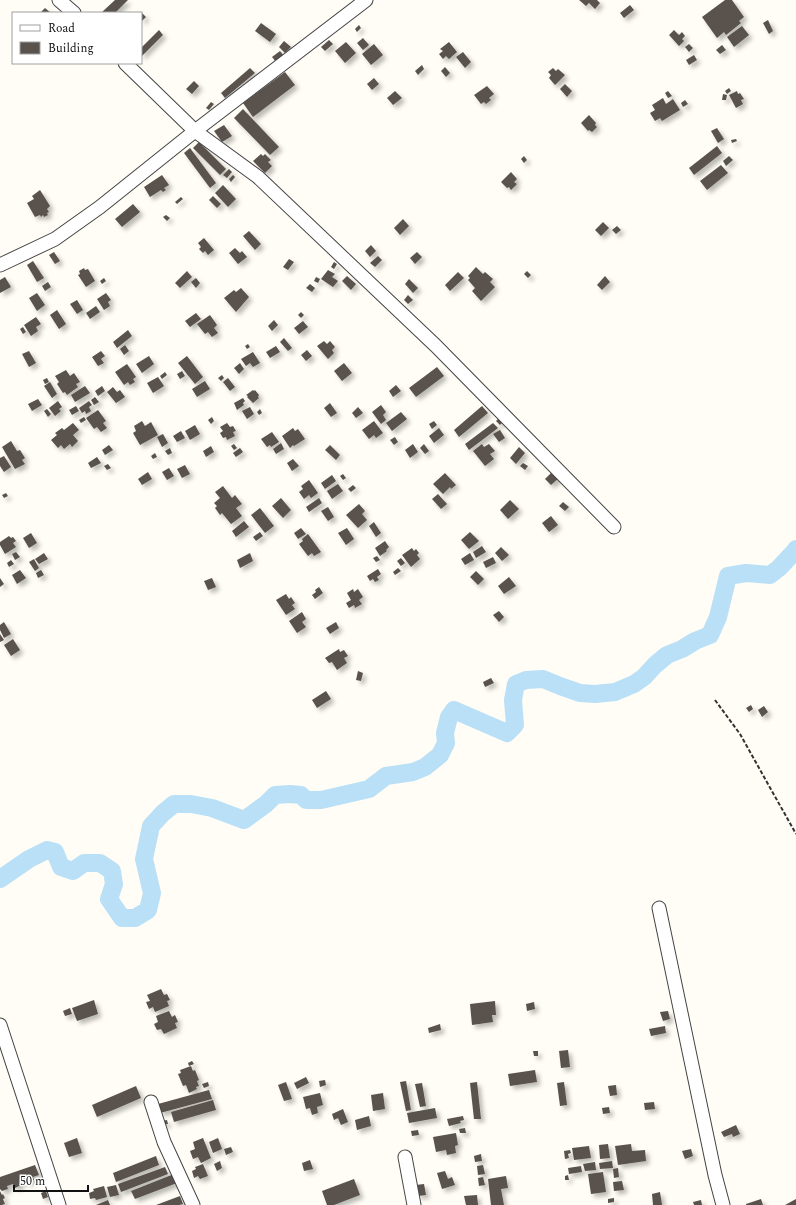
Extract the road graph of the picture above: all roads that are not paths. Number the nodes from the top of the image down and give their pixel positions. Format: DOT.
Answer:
graph roads {
  1 [pos="59,0"];
  2 [pos="366,0"];
  3 [pos="73,12"];
  4 [pos="126,64"];
  5 [pos="195,131"];
  6 [pos="0,265"];
  7 [pos="614,526"];
  8 [pos="659,908"];
  9 [pos="0,1025"];
  10 [pos="151,1102"];
  11 [pos="406,1157"];
  12 [pos="59,1205"];
  13 [pos="193,1205"];
  14 [pos="414,1205"];
  15 [pos="723,1205"];
  1 -- 3 [label="street"];
  2 -- 5 [label="street"];
  4 -- 5 [label="street"];
  5 -- 6 [label="street"];
  5 -- 7 [label="street"];
  8 -- 15 [label="street"];
  9 -- 12 [label="street"];
  10 -- 13 [label="street"];
  11 -- 14 [label="street"];
}
